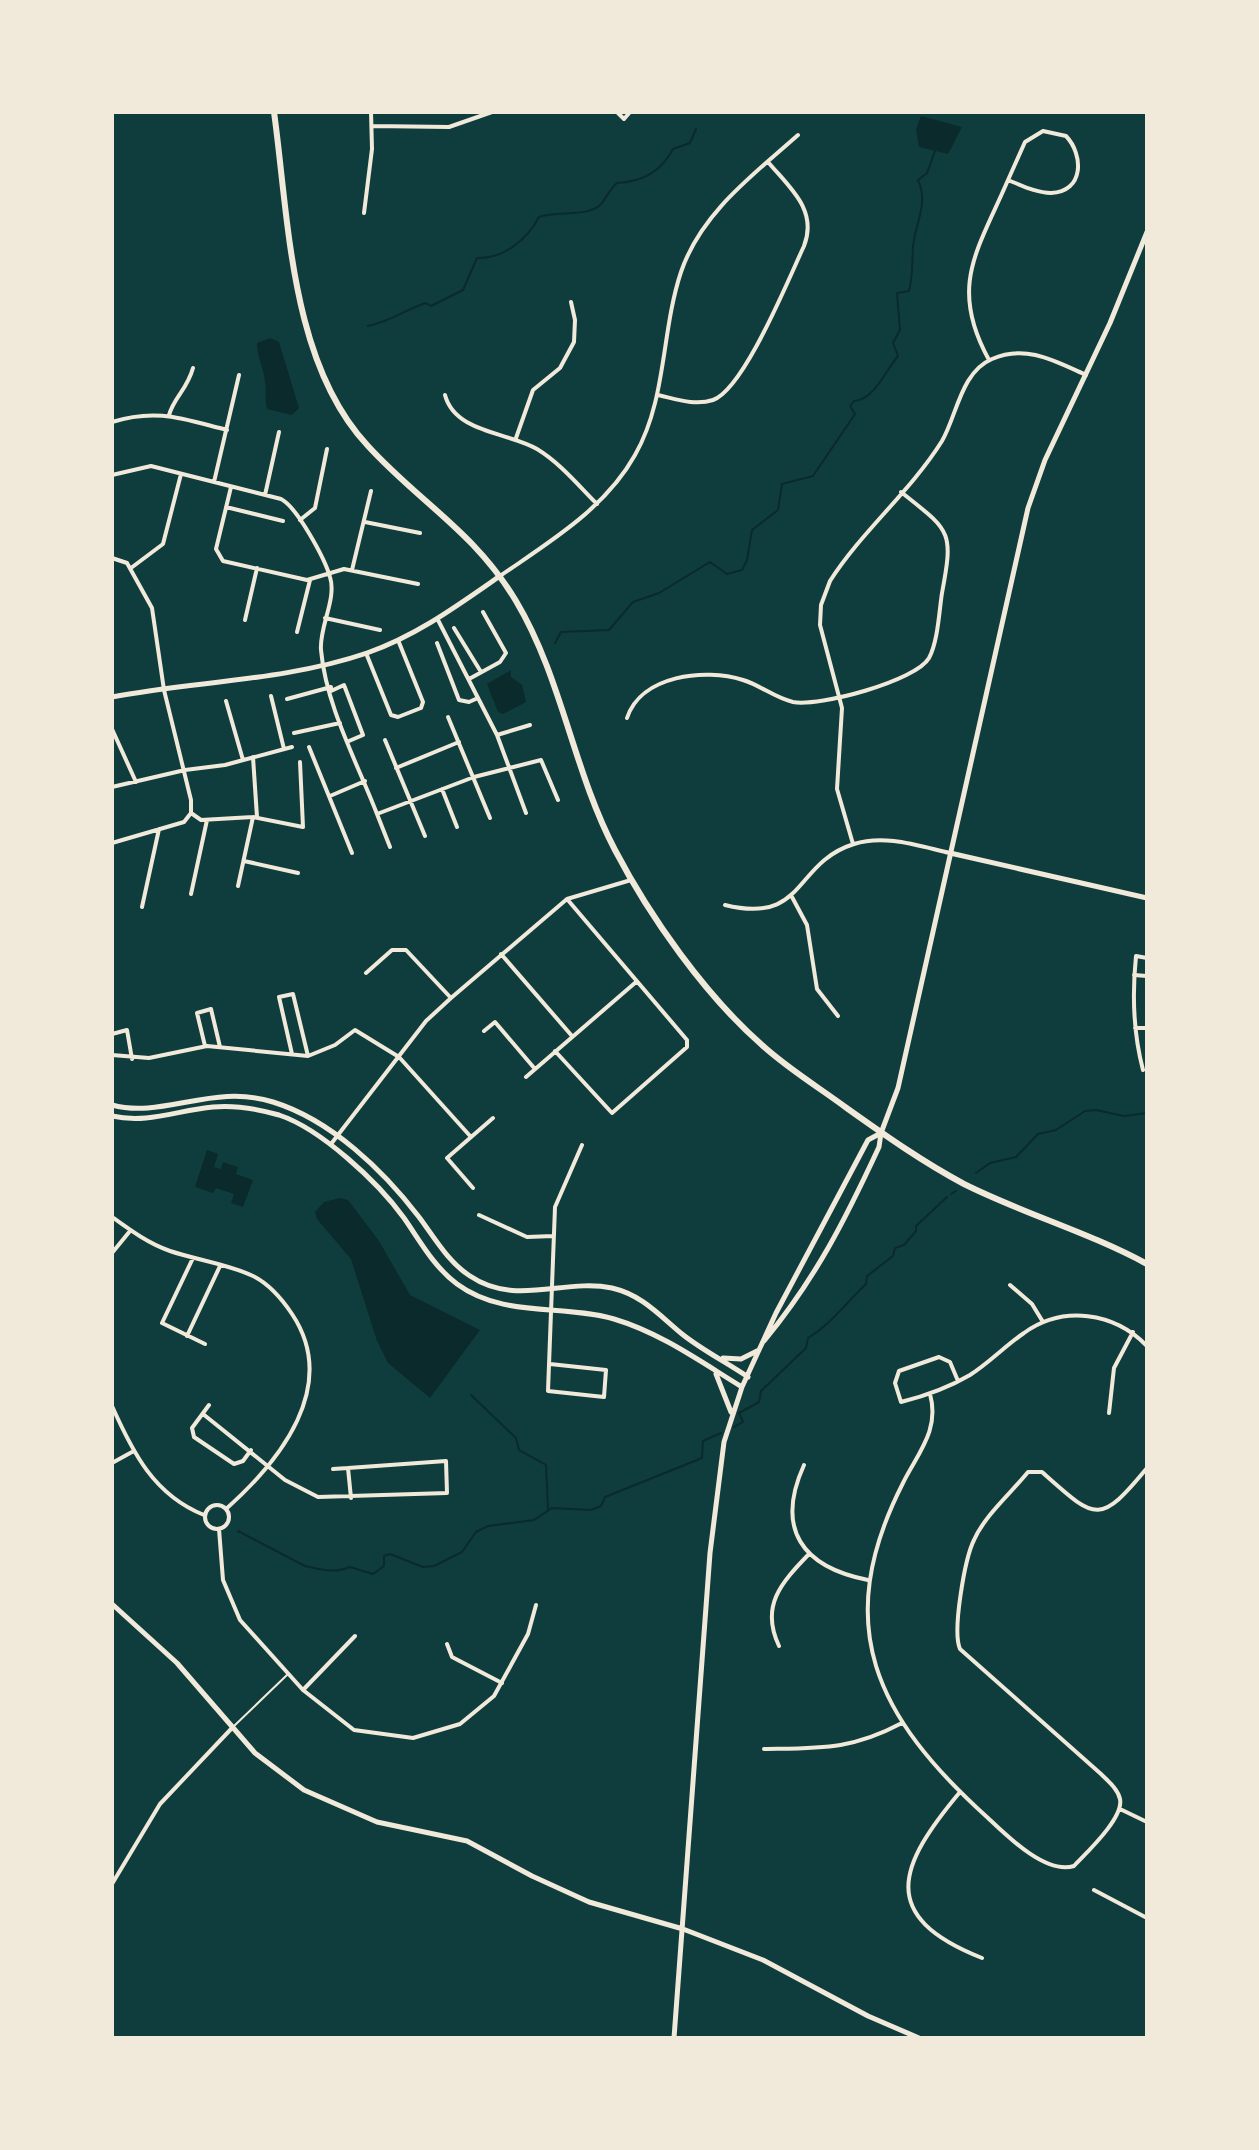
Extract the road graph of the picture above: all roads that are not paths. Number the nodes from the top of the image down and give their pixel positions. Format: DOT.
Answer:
graph roads {
  1 [pos="274,112"];
  2 [pos="371,112"];
  3 [pos="492,112"];
  4 [pos="617,112"];
  5 [pos="630,112"];
  6 [pos="373,126"];
  7 [pos="798,135"];
  8 [pos="768,162"];
  9 [pos="1008,180"];
  10 [pos="364,213"];
  11 [pos="1147,232"];
  12 [pos="571,302"];
  13 [pos="989,360"];
  14 [pos="193,368"];
  15 [pos="239,375"];
  16 [pos="1086,375"];
  17 [pos="445,395"];
  18 [pos="658,395"];
  19 [pos="169,415"];
  20 [pos="112,422"];
  21 [pos="227,430"];
  22 [pos="279,432"];
  23 [pos="516,438"];
  24 [pos="327,449"];
  25 [pos="181,474"];
  26 [pos="112,475"];
  27 [pos="214,482"];
  28 [pos="231,487"];
  29 [pos="371,491"];
  30 [pos="901,491"];
  31 [pos="265,495"];
  32 [pos="597,504"];
  33 [pos="226,507"];
  34 [pos="300,520"];
  35 [pos="283,521"];
  36 [pos="365,522"];
  37 [pos="420,533"];
  38 [pos="112,558"];
  39 [pos="131,568"];
  40 [pos="257,568"];
  41 [pos="352,570"];
  42 [pos="329,573"];
  43 [pos="500,576"];
  44 [pos="310,580"];
  45 [pos="418,584"];
  46 [pos="483,612"];
  47 [pos="325,618"];
  48 [pos="245,620"];
  49 [pos="438,620"];
  50 [pos="454,628"];
  51 [pos="380,630"];
  52 [pos="297,632"];
  53 [pos="398,640"];
  54 [pos="437,643"];
  55 [pos="366,653"];
  56 [pos="324,666"];
  57 [pos="481,672"];
  58 [pos="469,679"];
  59 [pos="331,689"];
  60 [pos="164,690"];
  61 [pos="839,695"];
  62 [pos="271,696"];
  63 [pos="112,697"];
  64 [pos="478,698"];
  65 [pos="287,699"];
  66 [pos="226,701"];
  67 [pos="448,717"];
  68 [pos="627,718"];
  69 [pos="340,723"];
  70 [pos="530,725"];
  71 [pos="112,729"];
  72 [pos="294,733"];
  73 [pos="497,735"];
  74 [pos="385,740"];
  75 [pos="349,741"];
  76 [pos="459,742"];
  77 [pos="292,747"];
  78 [pos="309,747"];
  79 [pos="284,749"];
  80 [pos="253,757"];
  81 [pos="243,760"];
  82 [pos="300,762"];
  83 [pos="507,766"];
  84 [pos="396,768"];
  85 [pos="185,770"];
  86 [pos="474,777"];
  87 [pos="365,781"];
  88 [pos="136,782"];
  89 [pos="112,787"];
  90 [pos="442,789"];
  91 [pos="329,796"];
  92 [pos="558,800"];
  93 [pos="409,802"];
  94 [pos="191,813"];
  95 [pos="526,813"];
  96 [pos="377,814"];
  97 [pos="255,817"];
  98 [pos="490,818"];
  99 [pos="207,820"];
  100 [pos="457,827"];
  101 [pos="159,829"];
  102 [pos="425,836"];
  103 [pos="112,843"];
  104 [pos="853,844"];
  105 [pos="390,847"];
  106 [pos="352,853"];
  107 [pos="950,853"];
  108 [pos="244,861"];
  109 [pos="298,873"];
  110 [pos="631,880"];
  111 [pos="238,886"];
  112 [pos="191,894"];
  113 [pos="792,897"];
  114 [pos="1147,898"];
  115 [pos="567,899"];
  116 [pos="725,905"];
  117 [pos="142,907"];
  118 [pos="501,954"];
  119 [pos="1147,958"];
  120 [pos="366,973"];
  121 [pos="1134,975"];
  122 [pos="1147,976"];
  123 [pos="636,982"];
  124 [pos="451,998"];
  125 [pos="838,1016"];
  126 [pos="1135,1028"];
  127 [pos="1147,1028"];
  128 [pos="484,1031"];
  129 [pos="112,1034"];
  130 [pos="572,1036"];
  131 [pos="205,1046"];
  132 [pos="220,1047"];
  133 [pos="555,1051"];
  134 [pos="112,1055"];
  135 [pos="292,1055"];
  136 [pos="308,1056"];
  137 [pos="399,1057"];
  138 [pos="132,1059"];
  139 [pos="535,1069"];
  140 [pos="1143,1070"];
  141 [pos="526,1077"];
  142 [pos="112,1105"];
  143 [pos="112,1116"];
  144 [pos="493,1118"];
  145 [pos="881,1133"];
  146 [pos="336,1135"];
  147 [pos="471,1137"];
  148 [pos="582,1145"];
  149 [pos="329,1146"];
  150 [pos="473,1188"];
  151 [pos="479,1215"];
  152 [pos="112,1217"];
  153 [pos="130,1231"];
  154 [pos="553,1236"];
  155 [pos="112,1253"];
  156 [pos="193,1258"];
  157 [pos="1147,1264"];
  158 [pos="220,1266"];
  159 [pos="1010,1285"];
  160 [pos="552,1291"];
  161 [pos="550,1310"];
  162 [pos="1043,1322"];
  163 [pos="1133,1332"];
  164 [pos="187,1336"];
  165 [pos="764,1341"];
  166 [pos="205,1344"];
  167 [pos="1147,1346"];
  168 [pos="760,1349"];
  169 [pos="720,1358"];
  170 [pos="550,1364"];
  171 [pos="710,1367"];
  172 [pos="748,1377"];
  173 [pos="958,1381"];
  174 [pos="742,1387"];
  175 [pos="930,1394"];
  176 [pos="209,1405"];
  177 [pos="112,1406"];
  178 [pos="1109,1413"];
  179 [pos="203,1414"];
  180 [pos="732,1414"];
  181 [pos="251,1450"];
  182 [pos="132,1452"];
  183 [pos="112,1463"];
  184 [pos="804,1465"];
  185 [pos="267,1468"];
  186 [pos="348,1468"];
  187 [pos="1147,1468"];
  188 [pos="333,1469"];
  189 [pos="351,1498"];
  190 [pos="226,1509"];
  191 [pos="204,1515"];
  192 [pos="219,1529"];
  193 [pos="809,1554"];
  194 [pos="868,1580"];
  195 [pos="112,1604"];
  196 [pos="536,1605"];
  197 [pos="355,1636"];
  198 [pos="447,1644"];
  199 [pos="779,1646"];
  200 [pos="288,1674"];
  201 [pos="502,1683"];
  202 [pos="303,1690"];
  203 [pos="902,1723"];
  204 [pos="232,1728"];
  205 [pos="764,1749"];
  206 [pos="960,1792"];
  207 [pos="1120,1809"];
  208 [pos="1147,1822"];
  209 [pos="112,1884"];
  210 [pos="1094,1890"];
  211 [pos="1147,1918"];
  212 [pos="683,1929"];
  213 [pos="982,1958"];
  214 [pos="674,2038"];
  215 [pos="919,2038"];
  1 -- 43 [label="main road"];
  2 -- 6 [label="street"];
  3 -- 6 [label="street"];
  4 -- 5 [label="street"];
  6 -- 10 [label="street"];
  7 -- 8 [label="street"];
  8 -- 18 [label="street"];
  8 -- 18 [label="street"];
  9 -- 9 [label="street"];
  9 -- 13 [label="street"];
  11 -- 16 [label="street"];
  12 -- 23 [label="street"];
  13 -- 16 [label="street"];
  13 -- 30 [label="street"];
  14 -- 19 [label="street"];
  15 -- 21 [label="street"];
  16 -- 107 [label="street"];
  17 -- 23 [label="street"];
  18 -- 32 [label="street"];
  19 -- 20 [label="street"];
  19 -- 21 [label="street"];
  21 -- 27 [label="street"];
  22 -- 31 [label="street"];
  23 -- 32 [label="street"];
  24 -- 34 [label="street"];
  25 -- 26 [label="street"];
  25 -- 27 [label="street"];
  25 -- 39 [label="street"];
  27 -- 28 [label="street"];
  28 -- 31 [label="street"];
  28 -- 33 [label="street"];
  29 -- 36 [label="street"];
  30 -- 61 [label="street"];
  30 -- 61 [label="street"];
  31 -- 34 [label="street"];
  32 -- 43 [label="street"];
  33 -- 35 [label="street"];
  33 -- 40 [label="street"];
  34 -- 42 [label="street"];
  36 -- 37 [label="street"];
  36 -- 41 [label="street"];
  38 -- 39 [label="street"];
  39 -- 60 [label="street"];
  40 -- 44 [label="street"];
  40 -- 48 [label="street"];
  41 -- 42 [label="street"];
  41 -- 45 [label="street"];
  42 -- 44 [label="street"];
  42 -- 47 [label="street"];
  43 -- 49 [label="street"];
  43 -- 110 [label="main road"];
  44 -- 52 [label="street"];
  46 -- 57 [label="street"];
  47 -- 51 [label="street"];
  47 -- 56 [label="street"];
  49 -- 53 [label="street"];
  49 -- 58 [label="street"];
  50 -- 57 [label="street"];
  53 -- 55 [label="street"];
  53 -- 55 [label="street"];
  54 -- 64 [label="street"];
  55 -- 56 [label="street"];
  56 -- 59 [label="street"];
  56 -- 60 [label="street"];
  57 -- 58 [label="street"];
  58 -- 64 [label="street"];
  59 -- 65 [label="street"];
  59 -- 69 [label="street"];
  59 -- 75 [label="street"];
  60 -- 63 [label="street"];
  60 -- 85 [label="street"];
  61 -- 68 [label="street"];
  61 -- 104 [label="street"];
  62 -- 79 [label="street"];
  64 -- 73 [label="street"];
  66 -- 81 [label="street"];
  67 -- 76 [label="street"];
  69 -- 72 [label="street"];
  69 -- 75 [label="street"];
  70 -- 73 [label="street"];
  71 -- 88 [label="street"];
  73 -- 83 [label="street"];
  74 -- 84 [label="street"];
  75 -- 87 [label="street"];
  76 -- 84 [label="street"];
  76 -- 86 [label="street"];
  77 -- 79 [label="street"];
  78 -- 91 [label="street"];
  79 -- 80 [label="street"];
  80 -- 81 [label="street"];
  80 -- 97 [label="street"];
  81 -- 85 [label="street"];
  82 -- 97 [label="street"];
  83 -- 86 [label="street"];
  83 -- 92 [label="street"];
  83 -- 95 [label="street"];
  84 -- 93 [label="street"];
  85 -- 88 [label="street"];
  85 -- 94 [label="street"];
  86 -- 90 [label="street"];
  86 -- 98 [label="street"];
  87 -- 91 [label="street"];
  87 -- 96 [label="street"];
  88 -- 89 [label="street"];
  90 -- 93 [label="street"];
  90 -- 100 [label="street"];
  91 -- 106 [label="street"];
  93 -- 96 [label="street"];
  93 -- 102 [label="street"];
  94 -- 99 [label="street"];
  94 -- 101 [label="street"];
  96 -- 105 [label="street"];
  97 -- 99 [label="street"];
  97 -- 108 [label="street"];
  99 -- 112 [label="street"];
  101 -- 103 [label="street"];
  101 -- 117 [label="street"];
  104 -- 107 [label="street"];
  104 -- 113 [label="street"];
  107 -- 114 [label="street"];
  107 -- 145 [label="street"];
  108 -- 109 [label="street"];
  108 -- 111 [label="street"];
  110 -- 115 [label="street"];
  110 -- 145 [label="main road"];
  113 -- 116 [label="street"];
  113 -- 125 [label="street"];
  115 -- 118 [label="street"];
  115 -- 123 [label="street"];
  118 -- 124 [label="street"];
  118 -- 130 [label="street"];
  119 -- 121 [label="street"];
  120 -- 124 [label="street"];
  121 -- 122 [label="street"];
  121 -- 126 [label="street"];
  123 -- 130 [label="street"];
  123 -- 133 [label="street"];
  124 -- 137 [label="street"];
  126 -- 127 [label="street"];
  126 -- 140 [label="street"];
  128 -- 139 [label="street"];
  129 -- 138 [label="street"];
  130 -- 133 [label="street"];
  131 -- 132 [label="street"];
  131 -- 132 [label="street"];
  131 -- 138 [label="street"];
  132 -- 135 [label="street"];
  133 -- 139 [label="street"];
  134 -- 138 [label="street"];
  135 -- 136 [label="street"];
  135 -- 136 [label="street"];
  136 -- 137 [label="street"];
  137 -- 146 [label="street"];
  137 -- 147 [label="street"];
  139 -- 141 [label="street"];
  142 -- 146 [label="street"];
  143 -- 149 [label="street"];
  144 -- 147 [label="street"];
  145 -- 157 [label="main road"];
  145 -- 165 [label="street"];
  145 -- 165 [label="street"];
  146 -- 149 [label="street"];
  146 -- 160 [label="street"];
  147 -- 150 [label="street"];
  148 -- 154 [label="street"];
  149 -- 161 [label="street"];
  151 -- 154 [label="street"];
  152 -- 153 [label="street"];
  153 -- 155 [label="street"];
  153 -- 156 [label="street"];
  154 -- 160 [label="street"];
  156 -- 158 [label="street"];
  156 -- 164 [label="street"];
  158 -- 164 [label="street"];
  158 -- 185 [label="street"];
  159 -- 162 [label="street"];
  160 -- 161 [label="street"];
  160 -- 169 [label="street"];
  161 -- 170 [label="street"];
  161 -- 171 [label="street"];
  162 -- 163 [label="street"];
  162 -- 173 [label="street"];
  163 -- 167 [label="street"];
  163 -- 178 [label="street"];
  164 -- 166 [label="street"];
  165 -- 168 [label="street"];
  168 -- 169 [label="street"];
  168 -- 172 [label="street"];
  169 -- 172 [label="street"];
  170 -- 170 [label="street"];
  171 -- 174 [label="street"];
  171 -- 180 [label="street"];
  172 -- 174 [label="street"];
  173 -- 175 [label="street"];
  173 -- 175 [label="street"];
  174 -- 180 [label="street"];
  175 -- 194 [label="street"];
  176 -- 179 [label="street"];
  177 -- 182 [label="street"];
  179 -- 181 [label="street"];
  179 -- 181 [label="street"];
  180 -- 212 [label="street"];
  181 -- 185 [label="street"];
  182 -- 183 [label="street"];
  182 -- 191 [label="street"];
  184 -- 193 [label="street"];
  185 -- 189 [label="street"];
  185 -- 190 [label="street"];
  186 -- 188 [label="street"];
  186 -- 189 [label="street"];
  186 -- 189 [label="street"];
  187 -- 207 [label="street"];
  190 -- 191 [label="street"];
  190 -- 192 [label="street"];
  191 -- 192 [label="street"];
  192 -- 200 [label="street"];
  193 -- 194 [label="street"];
  193 -- 199 [label="street"];
  194 -- 203 [label="street"];
  195 -- 204 [label="street"];
  196 -- 201 [label="street"];
  197 -- 202 [label="street"];
  198 -- 201 [label="street"];
  200 -- 202 [label="street"];
  200 -- 204 [label="lane"];
  201 -- 202 [label="street"];
  203 -- 205 [label="street"];
  203 -- 206 [label="street"];
  204 -- 209 [label="street"];
  204 -- 212 [label="street"];
  206 -- 207 [label="street"];
  206 -- 213 [label="street"];
  207 -- 208 [label="street"];
  210 -- 211 [label="street"];
  212 -- 214 [label="street"];
  212 -- 215 [label="street"];
}
